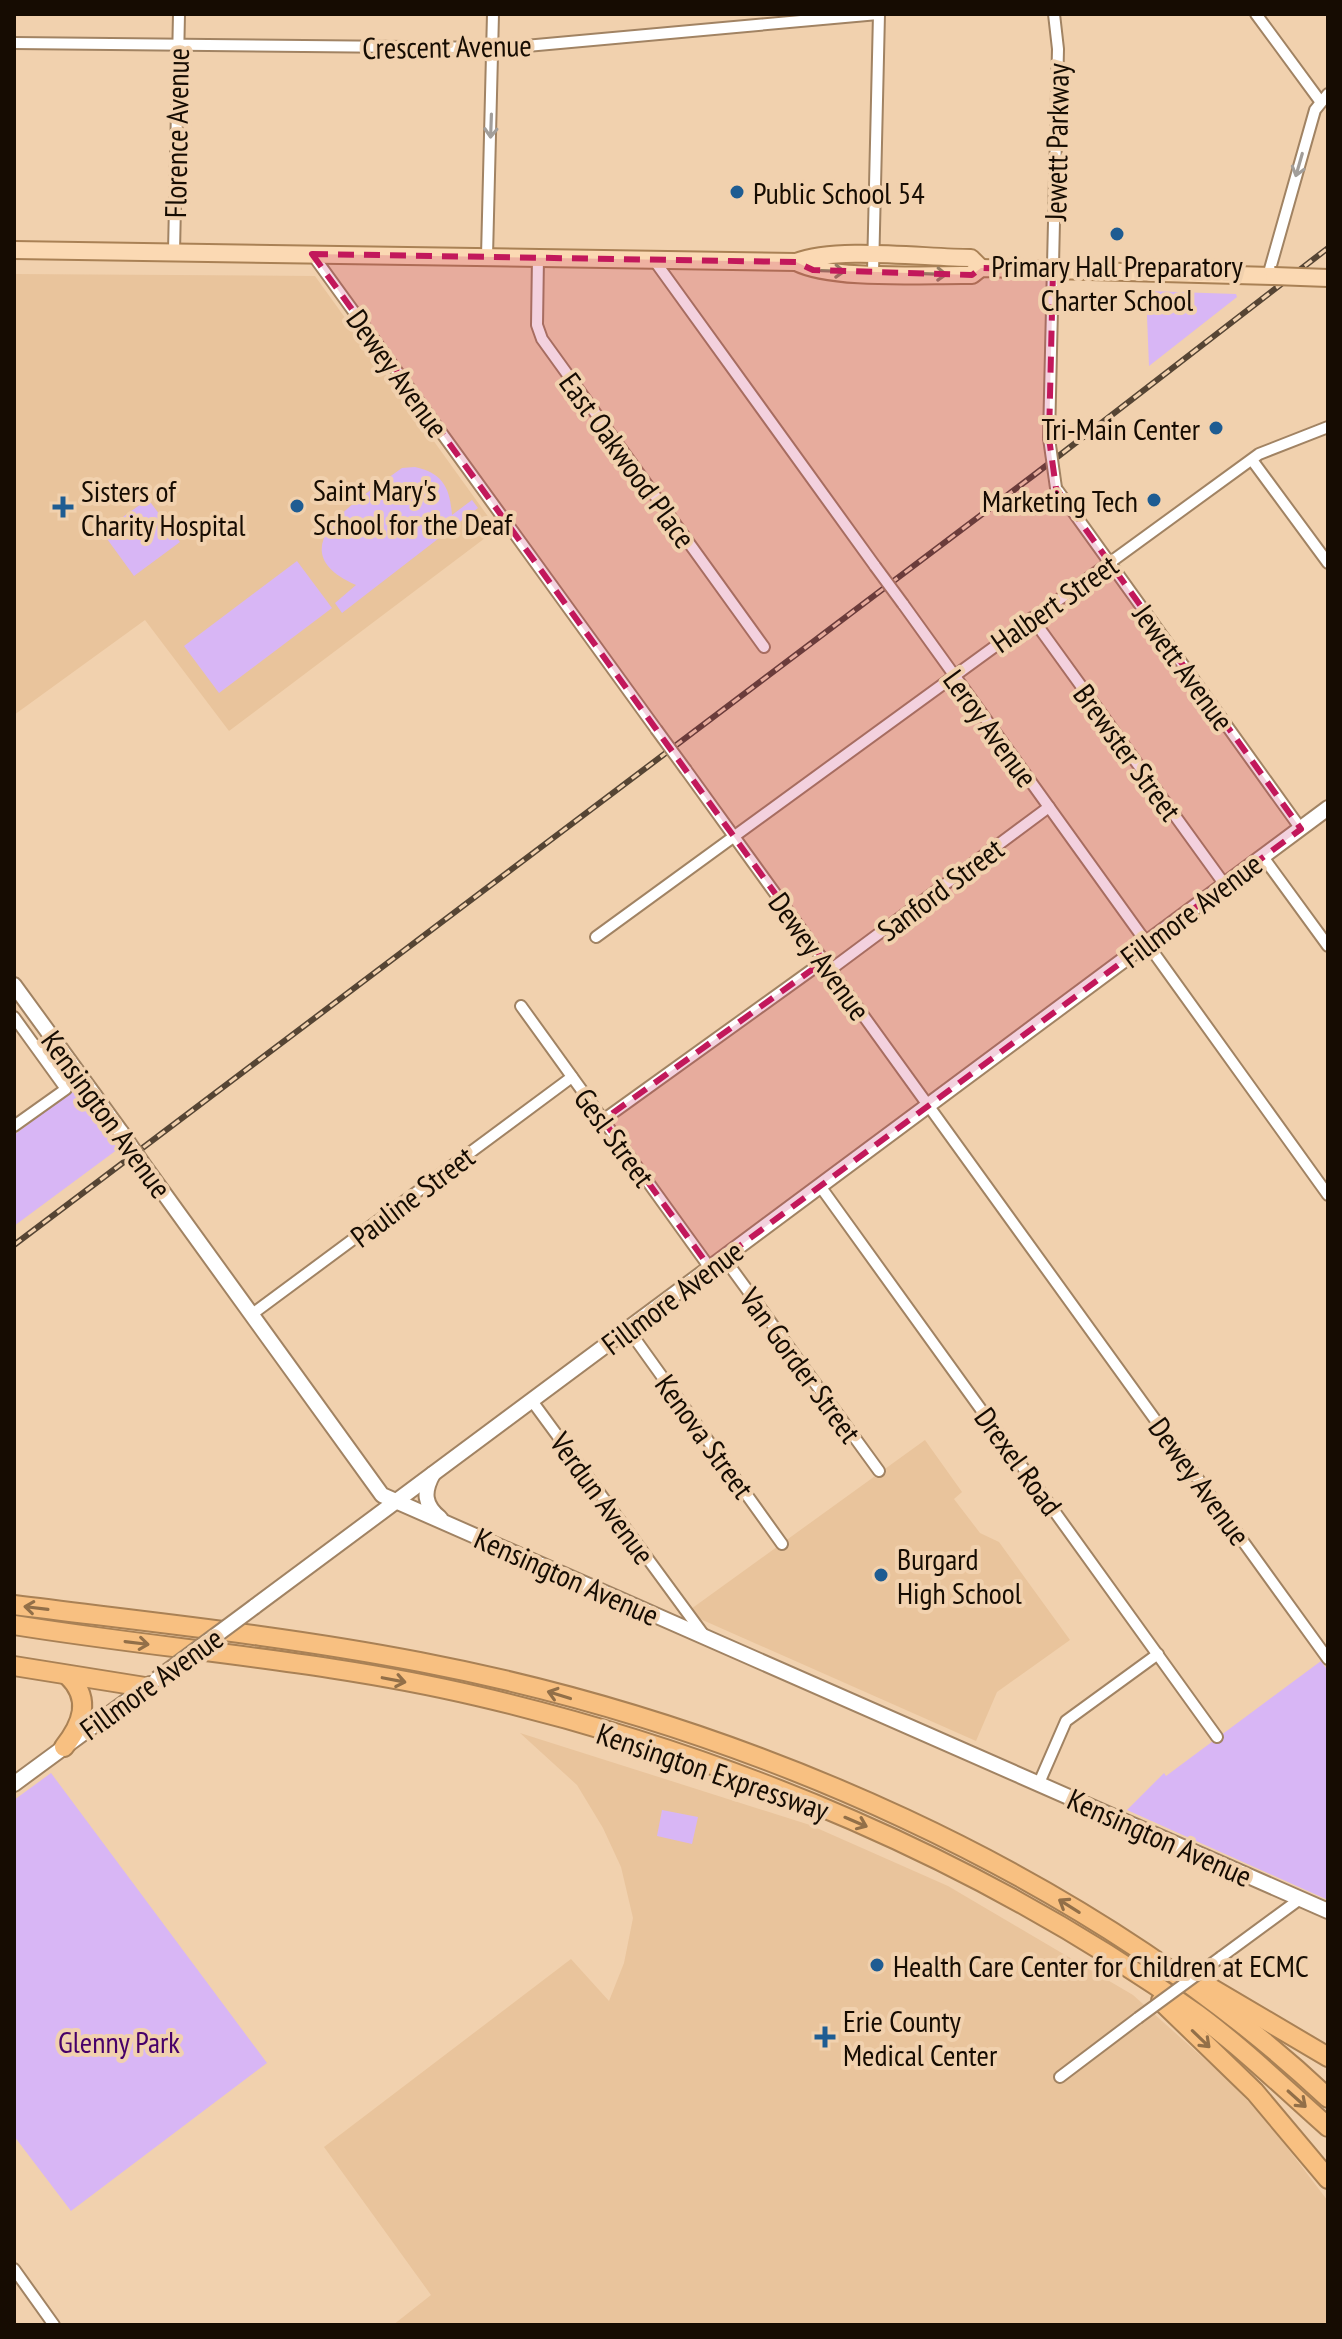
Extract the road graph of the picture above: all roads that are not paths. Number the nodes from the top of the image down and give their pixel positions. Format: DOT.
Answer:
graph roads {
  1 [pos="179,14"];
  2 [pos="493,14"];
  3 [pos="878,14"];
  4 [pos="1054,14"];
  5 [pos="1256,14"];
  6 [pos="14,43"];
  7 [pos="178,45"];
  8 [pos="493,48"];
  9 [pos="1324,98"];
  10 [pos="14,250"];
  11 [pos="174,252"];
  12 [pos="312,254"];
  13 [pos="487,256"];
  14 [pos="538,257"];
  15 [pos="654,260"];
  16 [pos="873,264"];
  17 [pos="1053,270"];
  18 [pos="1271,276"];
  19 [pos="1328,278"];
  20 [pos="1328,427"];
  21 [pos="1252,460"];
  22 [pos="1110,563"];
  23 [pos="1328,563"];
  24 [pos="1032,618"];
  25 [pos="764,647"];
  26 [pos="952,675"];
  27 [pos="1049,807"];
  28 [pos="1328,808"];
  29 [pos="1301,829"];
  30 [pos="734,837"];
  31 [pos="1263,857"];
  32 [pos="1225,885"];
  33 [pos="596,937"];
  34 [pos="1146,943"];
  35 [pos="1328,946"];
  36 [pos="827,966"];
  37 [pos="14,985"];
  38 [pos="521,1006"];
  39 [pos="14,1017"];
  40 [pos="572,1077"];
  41 [pos="928,1106"];
  42 [pos="603,1120"];
  43 [pos="14,1126"];
  44 [pos="820,1186"];
  45 [pos="1328,1195"];
  46 [pos="724,1258"];
  47 [pos="710,1268"];
  48 [pos="251,1315"];
  49 [pos="628,1329"];
  50 [pos="532,1401"];
  51 [pos="879,1471"];
  52 [pos="433,1474"];
  53 [pos="396,1501"];
  54 [pos="449,1524"];
  55 [pos="782,1544"];
  56 [pos="14,1605"];
  57 [pos="14,1625"];
  58 [pos="59,1633"];
  59 [pos="14,1634"];
  60 [pos="703,1635"];
  61 [pos="1158,1654"];
  62 [pos="1328,1659"];
  63 [pos="14,1666"];
  64 [pos="68,1676"];
  65 [pos="151,1683"];
  66 [pos="1217,1737"];
  67 [pos="64,1747"];
  68 [pos="1039,1783"];
  69 [pos="14,1784"];
  70 [pos="1300,1899"];
  71 [pos="1328,1911"];
  72 [pos="1135,1946"];
  73 [pos="1124,1965"];
  74 [pos="1328,2057"];
  75 [pos="1060,2077"];
  76 [pos="1328,2098"];
  77 [pos="1328,2127"];
  78 [pos="1328,2179"];
  79 [pos="14,2269"];
  80 [pos="54,2325"];
  1 -- 7 [label="street, Florence Avenue"];
  2 -- 8 [label="street"];
  3 -- 8 [label="street, Crescent Avenue"];
  3 -- 16 [label="street"];
  4 -- 17 [label="street, Jewett Parkway"];
  5 -- 9 [label="street"];
  6 -- 7 [label="street, Crescent Avenue"];
  7 -- 8 [label="street, Crescent Avenue"];
  7 -- 11 [label="street, Florence Avenue"];
  8 -- 13 [label="street, one-way"];
  9 -- 18 [label="street, one-way"];
  10 -- 11 [label="main road"];
  11 -- 12 [label="main road"];
  12 -- 13 [label="main road"];
  12 -- 30 [label="street, Dewey Avenue, bridge"];
  13 -- 14 [label="main road"];
  14 -- 15 [label="main road"];
  14 -- 25 [label="street, East Oakwood Place"];
  15 -- 16 [label="main road"];
  15 -- 26 [label="street, Leroy Avenue, bridge"];
  16 -- 17 [label="main road"];
  17 -- 18 [label="main road"];
  17 -- 22 [label="street, Jewett Avenue, bridge"];
  18 -- 19 [label="main road, bridge"];
  20 -- 21 [label="street, Halbert Street"];
  21 -- 22 [label="street, Halbert Street"];
  21 -- 23 [label="street"];
  22 -- 24 [label="street, Halbert Street"];
  22 -- 29 [label="street, Jewett Avenue"];
  24 -- 26 [label="street, Halbert Street"];
  24 -- 32 [label="street, Brewster Street"];
  26 -- 27 [label="street, Leroy Avenue"];
  26 -- 30 [label="street, Halbert Street"];
  27 -- 34 [label="street, Leroy Avenue"];
  27 -- 36 [label="street, Sanford Street"];
  28 -- 29 [label="street, Fillmore Avenue"];
  29 -- 31 [label="street, Fillmore Avenue"];
  30 -- 33 [label="street, Halbert Street"];
  30 -- 36 [label="street, Dewey Avenue"];
  31 -- 32 [label="street, Fillmore Avenue"];
  31 -- 35 [label="street"];
  32 -- 34 [label="street, Fillmore Avenue"];
  34 -- 41 [label="street, Fillmore Avenue"];
  34 -- 45 [label="street, Leroy Avenue"];
  36 -- 41 [label="street, Dewey Avenue"];
  36 -- 42 [label="street, Sanford Street"];
  37 -- 48 [label="street, Kensington Avenue, bridge"];
  38 -- 40 [label="street, Gesl Street"];
  39 -- 43 [label="street"];
  40 -- 42 [label="street, Gesl Street"];
  40 -- 48 [label="street, Pauline Street"];
  41 -- 44 [label="street, Fillmore Avenue"];
  41 -- 62 [label="street, Dewey Avenue"];
  42 -- 47 [label="street, Gesl Street"];
  44 -- 46 [label="street, Fillmore Avenue"];
  44 -- 61 [label="street, Drexel Road"];
  46 -- 47 [label="street, Fillmore Avenue"];
  46 -- 51 [label="street, Van Gorder Street"];
  47 -- 49 [label="street, Fillmore Avenue"];
  48 -- 53 [label="street, Kensington Avenue"];
  49 -- 50 [label="street, Fillmore Avenue"];
  49 -- 55 [label="street, Kenova Street"];
  50 -- 52 [label="street, Fillmore Avenue"];
  50 -- 60 [label="street, Verdun Avenue"];
  52 -- 53 [label="street, Fillmore Avenue"];
  52 -- 54 [label="street"];
  53 -- 54 [label="street, Kensington Avenue"];
  53 -- 65 [label="street, Fillmore Avenue, bridge"];
  54 -- 60 [label="street, Kensington Avenue"];
  72 -- 56 [label="highway, Kensington Expressway, one-way"];
  57 -- 58 [label="highway, Kensington Expressway"];
  58 -- 59 [label="highway"];
  58 -- 73 [label="highway, Kensington Expressway, one-way"];
  60 -- 68 [label="street, Kensington Avenue"];
  61 -- 66 [label="street, Drexel Road"];
  61 -- 68 [label="street"];
  63 -- 64 [label="highway"];
  64 -- 65 [label="highway"];
  64 -- 67 [label="highway"];
  65 -- 67 [label="street, Fillmore Avenue"];
  67 -- 69 [label="street, Fillmore Avenue"];
  68 -- 70 [label="street, Kensington Avenue"];
  70 -- 71 [label="street, Kensington Avenue"];
  70 -- 75 [label="street, bridge"];
  72 -- 74 [label="highway"];
  72 -- 76 [label="highway, Kensington Expressway"];
  73 -- 77 [label="highway, Kensington Expressway, one-way"];
  73 -- 78 [label="highway, one-way"];
  79 -- 80 [label="street"];
}
